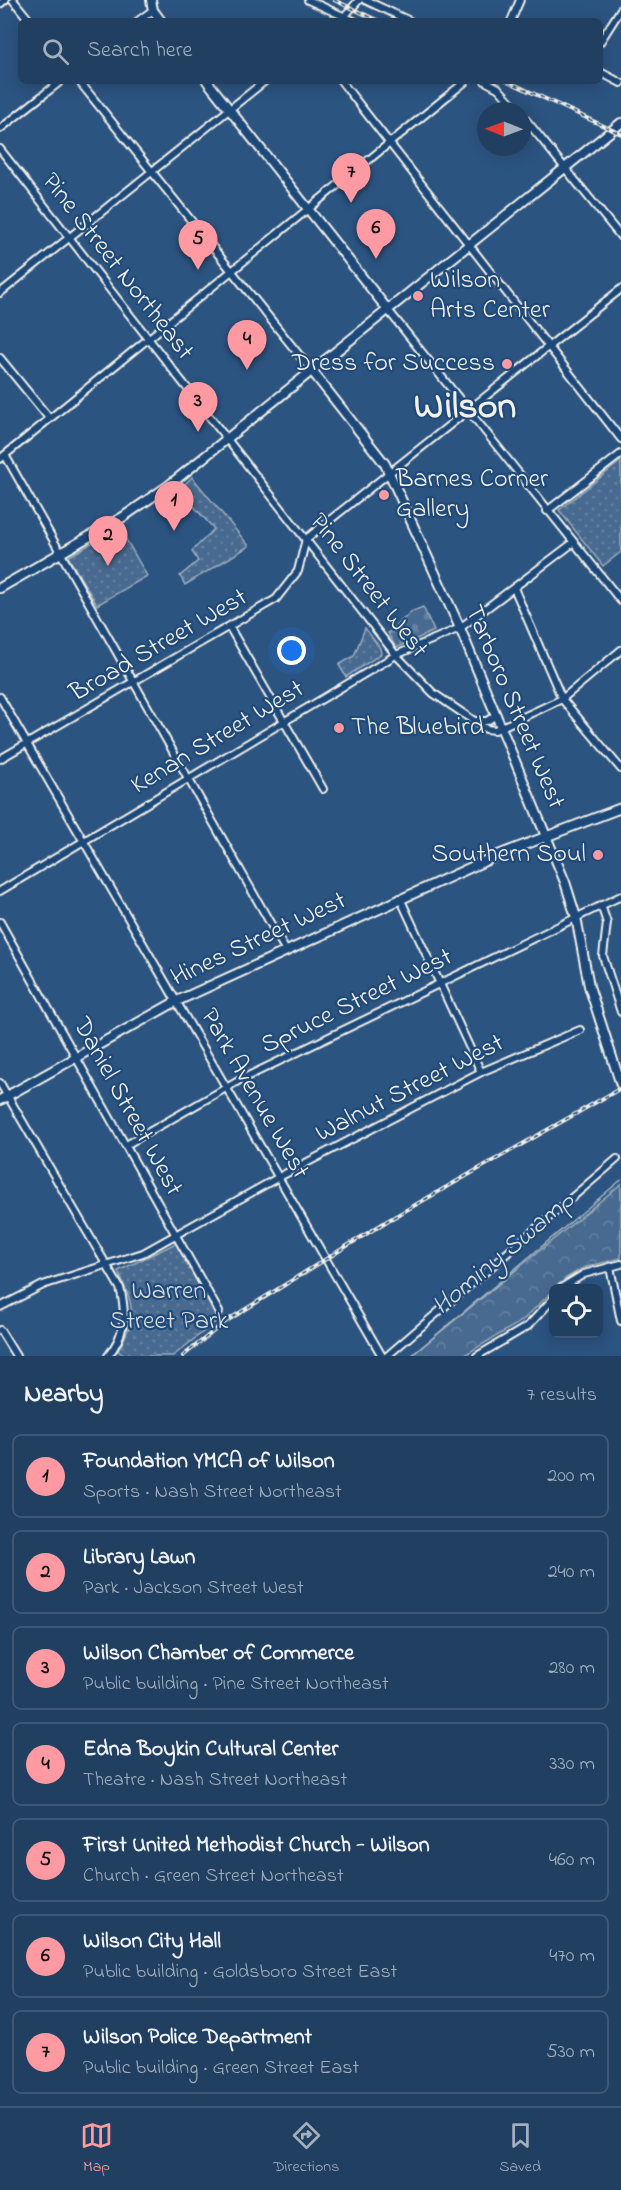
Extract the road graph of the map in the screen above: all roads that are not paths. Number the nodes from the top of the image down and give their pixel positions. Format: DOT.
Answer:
graph roads {
  1 [pos="5,0"];
  2 [pos="14,0"];
  3 [pos="151,0"];
  4 [pos="308,0"];
  5 [pos="359,0"];
  6 [pos="365,0"];
  7 [pos="520,0"];
  8 [pos="0,4"];
  9 [pos="621,9"];
  10 [pos="153,10"];
  11 [pos="28,18"];
  12 [pos="142,18"];
  13 [pos="159,18"];
  14 [pos="341,18"];
  15 [pos="344,18"];
  16 [pos="404,18"];
  17 [pos="512,18"];
  18 [pos="603,37"];
  19 [pos="603,74"];
  20 [pos="621,83"];
  21 [pos="57,84"];
  22 [pos="81,84"];
  23 [pos="209,84"];
  24 [pos="260,84"];
  25 [pos="343,84"];
  26 [pos="462,84"];
  27 [pos="491,84"];
  28 [pos="511,102"];
  29 [pos="229,109"];
  30 [pos="621,123"];
  31 [pos="531,126"];
  32 [pos="0,129"];
  33 [pos="390,142"];
  34 [pos="0,149"];
  35 [pos="566,167"];
  36 [pos="150,172"];
  37 [pos="308,208"];
  38 [pos="69,237"];
  39 [pos="621,237"];
  40 [pos="470,244"];
  41 [pos="230,271"];
  42 [pos="621,289"];
  43 [pos="0,293"];
  44 [pos="388,310"];
  45 [pos="148,337"];
  46 [pos="548,346"];
  47 [pos="0,358"];
  48 [pos="312,371"];
  49 [pos="469,409"];
  50 [pos="50,418"];
  51 [pos="226,437"];
  52 [pos="621,439"];
  53 [pos="621,454"];
  54 [pos="2,457"];
  55 [pos="389,472"];
  56 [pos="547,511"];
  57 [pos="306,539"];
  58 [pos="573,543"];
  59 [pos="60,553"];
  60 [pos="0,588"];
  61 [pos="514,588"];
  62 [pos="621,601"];
  63 [pos="230,628"];
  64 [pos="460,628"];
  65 [pos="621,650"];
  66 [pos="396,655"];
  67 [pos="133,683"];
  68 [pos="0,697"];
  69 [pos="562,699"];
  70 [pos="496,715"];
  71 [pos="285,720"];
  72 [pos="474,721"];
  73 [pos="502,728"];
  74 [pos="27,744"];
  75 [pos="0,759"];
  76 [pos="621,769"];
  77 [pos="188,779"];
  78 [pos="323,789"];
  79 [pos="621,808"];
  80 [pos="545,837"];
  81 [pos="84,842"];
  82 [pos="0,891"];
  83 [pos="621,896"];
  84 [pos="400,898"];
  85 [pos="601,905"];
  86 [pos="576,917"];
  87 [pos="0,922"];
  88 [pos="286,951"];
  89 [pos="440,983"];
  90 [pos="177,1001"];
  91 [pos="621,1010"];
  92 [pos="580,1029"];
  93 [pos="76,1057"];
  94 [pos="481,1072"];
  95 [pos="0,1083"];
  96 [pos="621,1085"];
  97 [pos="228,1088"];
  98 [pos="8,1096"];
  99 [pos="0,1100"];
  100 [pos="126,1145"];
  101 [pos="617,1159"];
  102 [pos="279,1177"];
  103 [pos="176,1234"];
  104 [pos="621,1264"];
  105 [pos="108,1265"];
  106 [pos="610,1267"];
  107 [pos="567,1284"];
  108 [pos="549,1303"];
  109 [pos="0,1307"];
  110 [pos="219,1312"];
  111 [pos="621,1321"];
  112 [pos="0,1329"];
  113 [pos="485,1354"];
  114 [pos="15,1356"];
  115 [pos="108,1356"];
  116 [pos="382,1356"];
  117 [pos="387,1356"];
  118 [pos="477,1356"];
  1 -- 8 [label="street"];
  2 -- 11 [label="street"];
  3 -- 10 [label="main road"];
  4 -- 14 [label="street"];
  5 -- 15 [label="street"];
  6 -- 16 [label="street"];
  7 -- 17 [label="street"];
  9 -- 18 [label="street"];
  10 -- 12 [label="street"];
  10 -- 13 [label="main road"];
  19 -- 20 [label="street"];
  21 -- 32 [label="street"];
  22 -- 36 [label="street"];
  23 -- 29 [label="main road"];
  24 -- 29 [label="street"];
  25 -- 33 [label="street"];
  26 -- 33 [label="street"];
  27 -- 28 [label="street"];
  29 -- 36 [label="street"];
  29 -- 37 [label="main road"];
  30 -- 35 [label="main road"];
  31 -- 35 [label="street"];
  33 -- 37 [label="street"];
  33 -- 40 [label="street"];
  34 -- 38 [label="street, Pine Street Northeast"];
  35 -- 39 [label="street"];
  35 -- 40 [label="main road"];
  36 -- 38 [label="street"];
  36 -- 41 [label="street"];
  37 -- 41 [label="street"];
  37 -- 44 [label="main road"];
  38 -- 43 [label="street"];
  38 -- 45 [label="street, Pine Street Northeast"];
  40 -- 44 [label="main road"];
  40 -- 46 [label="street"];
  41 -- 45 [label="street"];
  41 -- 48 [label="street"];
  42 -- 46 [label="street"];
  44 -- 48 [label="main road"];
  44 -- 49 [label="street"];
  45 -- 50 [label="street"];
  45 -- 51 [label="street, Pine Street Northeast"];
  46 -- 49 [label="street"];
  46 -- 52 [label="street"];
  47 -- 50 [label="street"];
  48 -- 51 [label="main road"];
  48 -- 55 [label="main road, Tarboro Street West"];
  49 -- 55 [label="street"];
  49 -- 56 [label="street"];
  50 -- 54 [label="street"];
  51 -- 57 [label="street, Pine Street West"];
  51 -- 59 [label="main road"];
  53 -- 56 [label="street"];
  54 -- 59 [label="street"];
  55 -- 57 [label="street"];
  55 -- 64 [label="main road, Tarboro Street West"];
  56 -- 58 [label="street"];
  57 -- 63 [label="street, Broad Street West"];
  57 -- 66 [label="street, Pine Street West"];
  58 -- 61 [label="street, Kenan Street West"];
  58 -- 62 [label="street"];
  59 -- 60 [label="main road"];
  59 -- 67 [label="street"];
  61 -- 64 [label="street, Kenan Street West"];
  61 -- 69 [label="street"];
  63 -- 67 [label="street, Broad Street West"];
  63 -- 71 [label="street"];
  64 -- 66 [label="street, Kenan Street West"];
  64 -- 70 [label="main road, Tarboro Street West"];
  65 -- 69 [label="street"];
  66 -- 71 [label="street, Kenan Street West"];
  66 -- 72 [label="street, Pine Street West"];
  67 -- 74 [label="street, Broad Street West"];
  67 -- 77 [label="street"];
  68 -- 74 [label="street, Park Avenue West"];
  69 -- 73 [label="street"];
  69 -- 76 [label="street"];
  70 -- 72 [label="street"];
  70 -- 73 [label="main road, Tarboro Street West"];
  71 -- 77 [label="street, Kenan Street West"];
  71 -- 78 [label="street"];
  72 -- 73 [label="street, Pine Street West"];
  73 -- 80 [label="main road, Tarboro Street West"];
  74 -- 75 [label="street, Broad Street West"];
  74 -- 81 [label="street, Park Avenue West"];
  77 -- 81 [label="street, Kenan Street West"];
  77 -- 88 [label="street"];
  79 -- 80 [label="main road, Hines Street West"];
  80 -- 84 [label="main road, Hines Street West"];
  80 -- 86 [label="main road, Tarboro Street West"];
  81 -- 82 [label="street, Kenan Street West"];
  81 -- 90 [label="street, Park Avenue West"];
  83 -- 85 [label="street, Spruce Street West"];
  84 -- 88 [label="main road, Hines Street West"];
  84 -- 89 [label="street"];
  85 -- 86 [label="street, Spruce Street West"];
  85 -- 91 [label="street"];
  86 -- 89 [label="street, Spruce Street West"];
  86 -- 96 [label="main road, Tarboro Street West"];
  87 -- 93 [label="street, Daniel Street West"];
  88 -- 90 [label="main road, Hines Street West"];
  89 -- 94 [label="street"];
  89 -- 97 [label="street, Spruce Street West"];
  90 -- 93 [label="main road, Hines Street West"];
  90 -- 97 [label="street, Park Avenue West"];
  92 -- 94 [label="street, Walnut Street West"];
  93 -- 98 [label="main road, Hines Street West"];
  93 -- 100 [label="street, Daniel Street West"];
  94 -- 102 [label="street, Walnut Street West"];
  95 -- 98 [label="street"];
  97 -- 100 [label="street, Spruce Street West"];
  97 -- 102 [label="street, Park Avenue West"];
  98 -- 99 [label="main road, Hines Street West"];
  98 -- 105 [label="street"];
  100 -- 103 [label="street, Daniel Street West"];
  101 -- 117 [label="street"];
  102 -- 103 [label="street, Walnut Street West"];
  102 -- 116 [label="street, Park Avenue West"];
  103 -- 105 [label="street, Walnut Street West"];
  103 -- 110 [label="street, Daniel Street West"];
  104 -- 106 [label="street"];
  105 -- 109 [label="street, Walnut Street West"];
  105 -- 115 [label="street"];
  106 -- 107 [label="street"];
  106 -- 111 [label="street"];
  108 -- 113 [label="street"];
  112 -- 114 [label="street"];
  113 -- 118 [label="street"];
}
